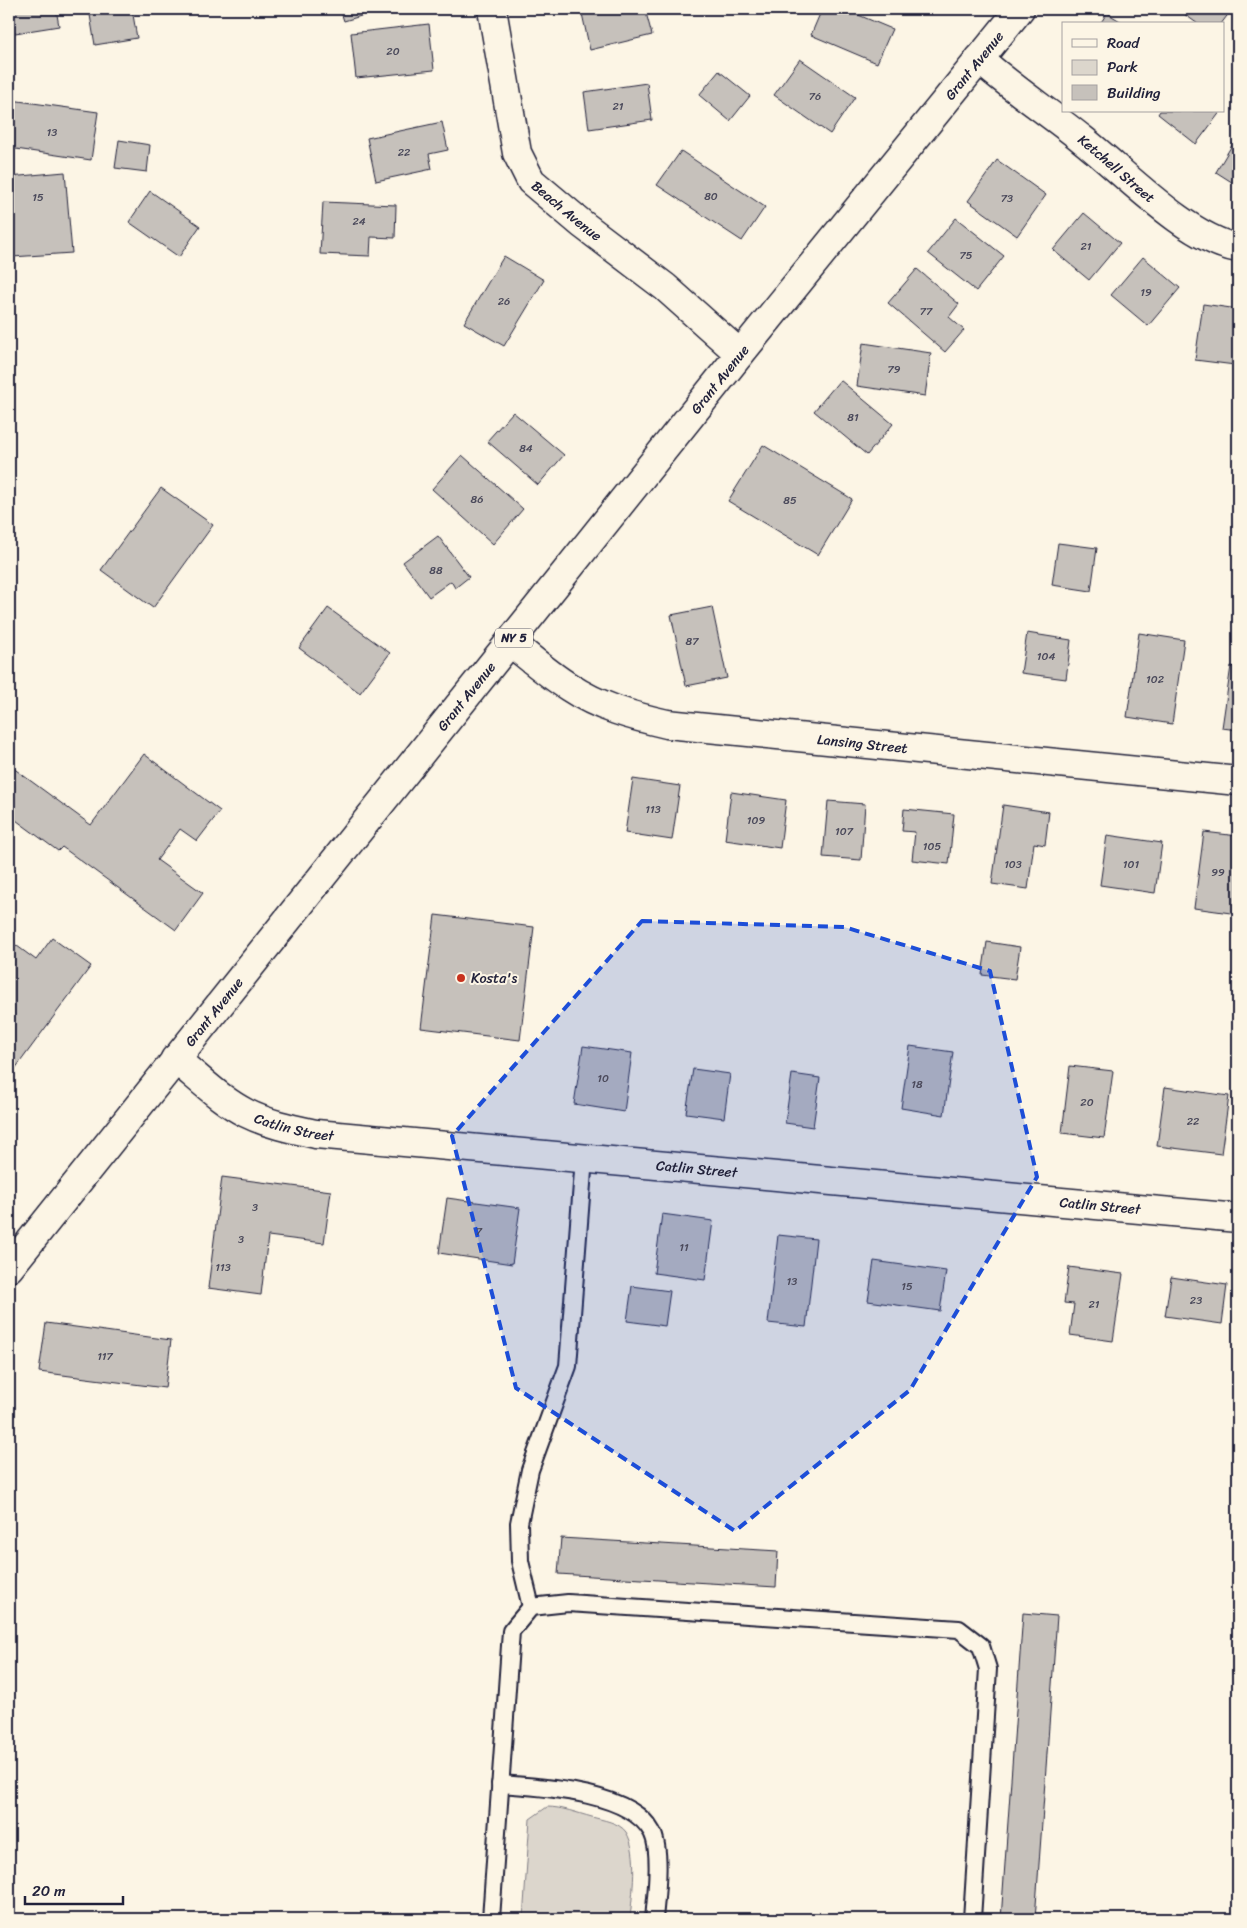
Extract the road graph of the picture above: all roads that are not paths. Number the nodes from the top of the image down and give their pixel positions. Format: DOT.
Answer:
graph roads {
  1 [pos="492,9"];
  2 [pos="1020,9"];
  3 [pos="979,60"];
  4 [pos="1238,248"];
  5 [pos="740,354"];
  6 [pos="510,642"];
  7 [pos="1238,781"];
  8 [pos="175,1059"];
  9 [pos="584,1158"];
  10 [pos="1238,1218"];
  11 [pos="9,1268"];
  12 [pos="531,1607"];
  13 [pos="500,1784"];
  14 [pos="491,1919"];
  15 [pos="654,1919"];
  16 [pos="972,1919"];
  1 -- 5 [label="main road, Beach Avenue"];
  2 -- 3 [label="main road, Grant Avenue / NY 5"];
  3 -- 4 [label="main road, Ketchell Street"];
  3 -- 5 [label="main road, Grant Avenue / NY 5"];
  5 -- 6 [label="main road, Grant Avenue / NY 5"];
  6 -- 7 [label="main road, Lansing Street"];
  6 -- 8 [label="main road, Grant Avenue / NY 5"];
  8 -- 9 [label="main road, Catlin Street"];
  8 -- 11 [label="main road, Grant Avenue / NY 5"];
  9 -- 10 [label="main road, Catlin Street"];
  9 -- 12 [label="lane"];
  12 -- 13 [label="lane"];
  12 -- 16 [label="lane"];
  13 -- 14 [label="lane"];
  13 -- 15 [label="lane"];
}
